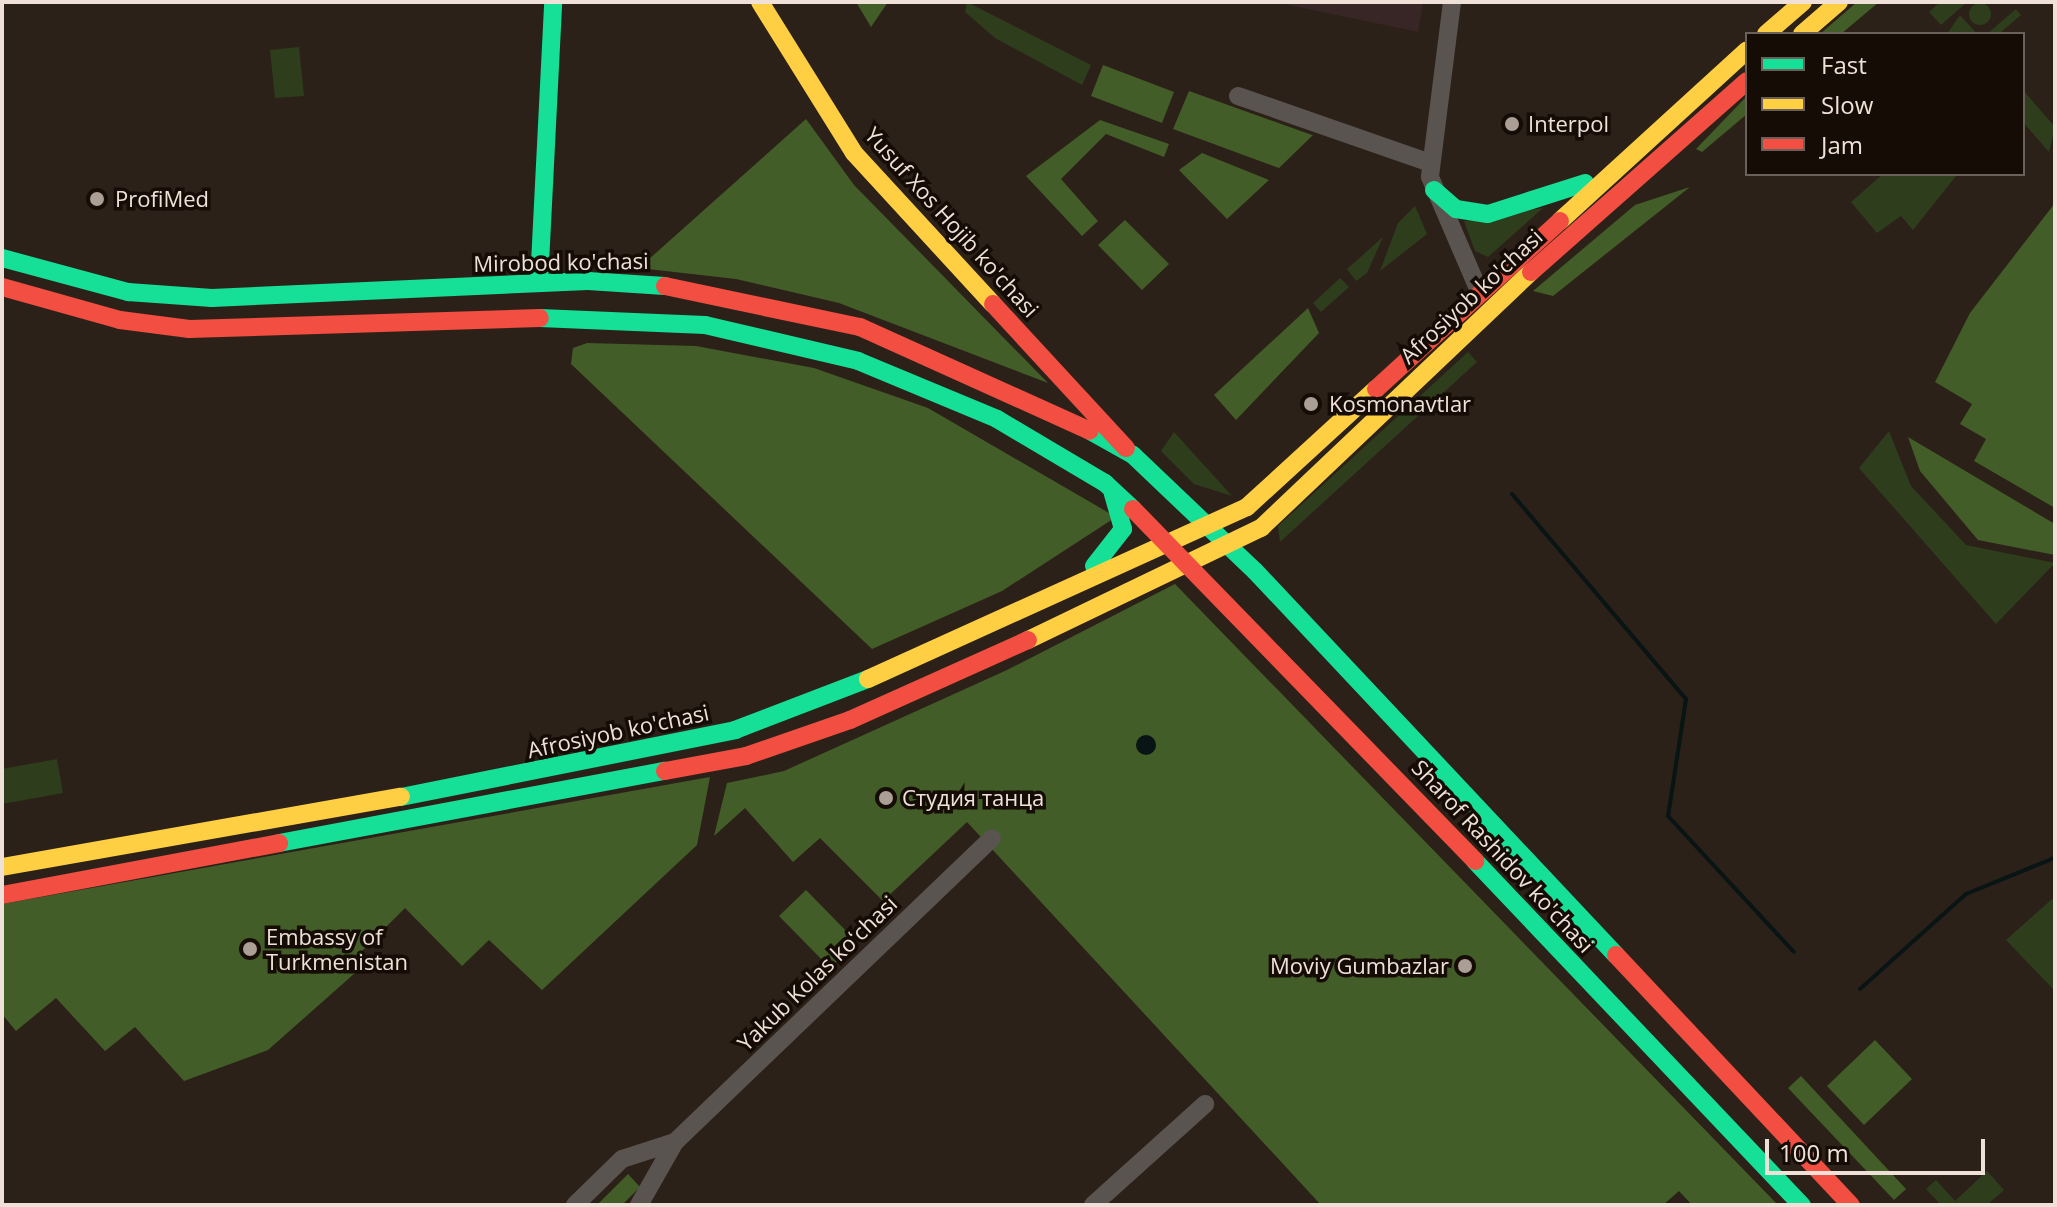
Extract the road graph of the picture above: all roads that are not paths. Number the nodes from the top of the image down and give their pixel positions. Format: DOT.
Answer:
graph roads {
  1 [pos="553,2"];
  2 [pos="760,2"];
  3 [pos="1452,2"];
  4 [pos="1803,2"];
  5 [pos="1839,2"];
  6 [pos="1768,32"];
  7 [pos="1804,32"];
  8 [pos="1745,52"];
  9 [pos="1745,83"];
  10 [pos="1238,96"];
  11 [pos="1430,163"];
  12 [pos="1604,174"];
  13 [pos="1434,190"];
  14 [pos="2,258"];
  15 [pos="539,283"];
  16 [pos="2,287"];
  17 [pos="1479,291"];
  18 [pos="1493,306"];
  19 [pos="538,318"];
  20 [pos="1133,455"];
  21 [pos="1105,483"];
  22 [pos="1247,507"];
  23 [pos="1208,527"];
  24 [pos="1261,528"];
  25 [pos="1168,541"];
  26 [pos="1230,548"];
  27 [pos="1190,564"];
  28 [pos="1255,571"];
  29 [pos="1069,584"];
  30 [pos="1226,598"];
  31 [pos="992,838"];
  32 [pos="2,867"];
  33 [pos="2,895"];
  34 [pos="1205,1104"];
  35 [pos="675,1142"];
  36 [pos="575,1205"];
  37 [pos="639,1205"];
  38 [pos="1093,1205"];
  39 [pos="1802,1205"];
  40 [pos="1851,1205"];
  1 -- 15 [label="main road"];
  2 -- 20 [label="main road, Yusuf Xos Hojib ko'chasi"];
  3 -- 11 [label="street"];
  4 -- 6 [label="main road"];
  5 -- 7 [label="main road"];
  8 -- 12 [label="main road, Afrosiyob ko'chasi"];
  9 -- 18 [label="main road, Afrosiyob ko'chasi"];
  10 -- 11 [label="street"];
  11 -- 13 [label="street"];
  12 -- 13 [label="main road"];
  12 -- 17 [label="main road, Afrosiyob ko'chasi"];
  13 -- 17 [label="street"];
  14 -- 15 [label="main road, Mirobod ko'chasi"];
  15 -- 19 [label="main road"];
  15 -- 20 [label="main road, Mirobod ko'chasi"];
  16 -- 19 [label="main road"];
  17 -- 18 [label="main road"];
  17 -- 22 [label="main road, Afrosiyob ko'chasi"];
  18 -- 24 [label="main road, Afrosiyob ko'chasi"];
  19 -- 21 [label="main road"];
  20 -- 23 [label="main road, Mirobod ko'chasi"];
  21 -- 25 [label="main road"];
  21 -- 29 [label="main road"];
  22 -- 23 [label="main road, Afrosiyob ko'chasi"];
  22 -- 26 [label="main road, Afrosiyob ko'chasi"];
  23 -- 25 [label="main road, Afrosiyob ko'chasi"];
  23 -- 26 [label="main road, Sharof Rashidov ko'chasi"];
  23 -- 27 [label="main road"];
  24 -- 26 [label="main road, Afrosiyob ko'chasi"];
  24 -- 28 [label="main road"];
  25 -- 27 [label="main road, Sharof Rashidov ko'chasi"];
  25 -- 29 [label="main road, Afrosiyob ko'chasi"];
  26 -- 27 [label="main road, Afrosiyob ko'chasi"];
  26 -- 28 [label="main road, Sharof Rashidov ko'chasi"];
  26 -- 30 [label="main road, Afrosiyob ko'chasi"];
  27 -- 30 [label="main road, Sharof Rashidov ko'chasi"];
  27 -- 33 [label="main road, Afrosiyob ko'chasi"];
  28 -- 40 [label="main road, Sharof Rashidov ko'chasi"];
  29 -- 32 [label="main road, Afrosiyob ko'chasi"];
  30 -- 39 [label="main road, Sharof Rashidov ko'chasi"];
  31 -- 35 [label="street, Yakub Kolas koʻchasi"];
  34 -- 38 [label="street"];
  35 -- 36 [label="street, Yakub Kolas koʻchasi"];
  35 -- 37 [label="street, Yakub Kolas koʻchasi"];
}
